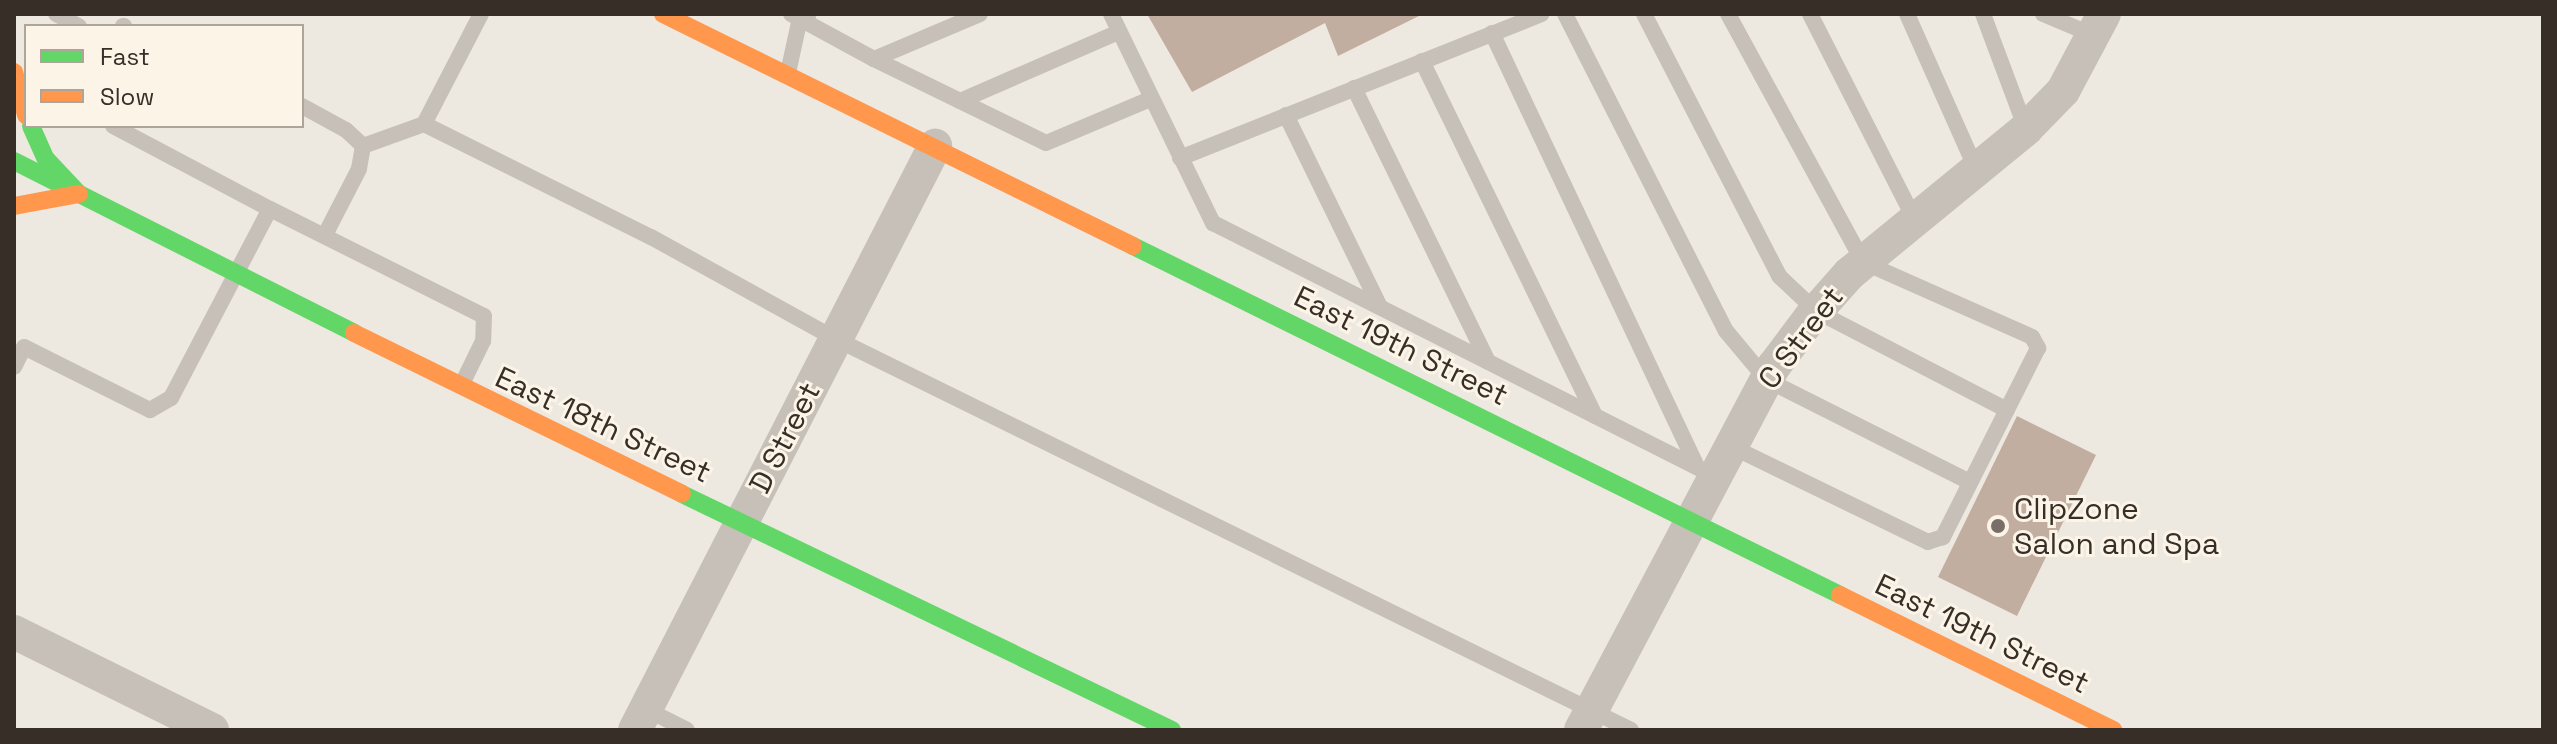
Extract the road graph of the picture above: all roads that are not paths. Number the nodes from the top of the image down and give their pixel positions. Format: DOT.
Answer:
graph roads {
  1 [pos="56,14"];
  2 [pos="481,14"];
  3 [pos="663,14"];
  4 [pos="980,14"];
  5 [pos="1111,14"];
  6 [pos="1541,14"];
  7 [pos="1565,14"];
  8 [pos="1644,14"];
  9 [pos="1728,14"];
  10 [pos="1810,14"];
  11 [pos="1907,14"];
  12 [pos="1983,14"];
  13 [pos="2043,14"];
  14 [pos="800,15"];
  15 [pos="75,24"];
  16 [pos="2098,24"];
  17 [pos="1119,32"];
  18 [pos="1492,33"];
  19 [pos="874,59"];
  20 [pos="1422,61"];
  21 [pos="14,72"];
  22 [pos="788,74"];
  23 [pos="1354,88"];
  24 [pos="1150,99"];
  25 [pos="960,101"];
  26 [pos="304,107"];
  27 [pos="24,108"];
  28 [pos="1286,115"];
  29 [pos="424,124"];
  30 [pos="32,128"];
  31 [pos="117,128"];
  32 [pos="2026,129"];
  33 [pos="363,146"];
  34 [pos="935,146"];
  35 [pos="1180,158"];
  36 [pos="14,161"];
  37 [pos="1976,169"];
  38 [pos="79,194"];
  39 [pos="14,206"];
  40 [pos="270,209"];
  41 [pos="1914,218"];
  42 [pos="325,235"];
  43 [pos="1863,262"];
  44 [pos="238,274"];
  45 [pos="1380,307"];
  46 [pos="1816,311"];
  47 [pos="836,339"];
  48 [pos="1488,362"];
  49 [pos="14,367"];
  50 [pos="1767,380"];
  51 [pos="460,387"];
  52 [pos="2007,410"];
  53 [pos="1595,416"];
  54 [pos="1714,463"];
  55 [pos="1970,482"];
  56 [pos="1689,520"];
  57 [pos="742,522"];
  58 [pos="14,632"];
  59 [pos="641,720"];
  60 [pos="1586,720"];
  61 [pos="212,730"];
  62 [pos="687,730"];
  63 [pos="1172,730"];
  64 [pos="1631,730"];
  65 [pos="2113,730"];
  1 -- 15 [label="lane"];
  2 -- 29 [label="lane"];
  3 -- 22 [label="street, East 19th Street"];
  4 -- 19 [label="lane"];
  5 -- 17 [label="lane"];
  6 -- 18 [label="lane"];
  7 -- 50 [label="lane"];
  8 -- 46 [label="lane"];
  9 -- 43 [label="lane"];
  10 -- 41 [label="lane"];
  11 -- 37 [label="lane"];
  12 -- 32 [label="lane"];
  13 -- 16 [label="lane"];
  14 -- 19 [label="lane"];
  14 -- 22 [label="lane"];
  16 -- 32 [label="street, C Street"];
  17 -- 24 [label="lane"];
  17 -- 25 [label="lane"];
  18 -- 20 [label="lane"];
  18 -- 54 [label="lane"];
  19 -- 25 [label="lane"];
  20 -- 23 [label="lane"];
  20 -- 53 [label="lane"];
  21 -- 27 [label="street"];
  22 -- 34 [label="street, East 19th Street"];
  23 -- 28 [label="lane"];
  23 -- 48 [label="lane"];
  24 -- 25 [label="lane"];
  24 -- 35 [label="lane"];
  26 -- 33 [label="lane"];
  28 -- 35 [label="lane"];
  28 -- 45 [label="lane"];
  29 -- 33 [label="lane"];
  29 -- 47 [label="lane"];
  30 -- 38 [label="street"];
  31 -- 40 [label="lane"];
  32 -- 37 [label="street, C Street"];
  33 -- 42 [label="lane"];
  34 -- 47 [label="street, D Street"];
  34 -- 56 [label="street, East 19th Street"];
  35 -- 45 [label="lane"];
  36 -- 38 [label="street, East 18th Street"];
  37 -- 41 [label="street, C Street"];
  38 -- 39 [label="street"];
  38 -- 44 [label="street, East 18th Street"];
  40 -- 42 [label="lane"];
  40 -- 44 [label="lane"];
  41 -- 43 [label="street, C Street"];
  42 -- 51 [label="lane"];
  43 -- 46 [label="street, C Street"];
  43 -- 52 [label="lane"];
  44 -- 49 [label="lane"];
  44 -- 51 [label="street, East 18th Street"];
  45 -- 48 [label="lane"];
  46 -- 50 [label="street, C Street"];
  46 -- 52 [label="lane"];
  47 -- 57 [label="street, D Street"];
  47 -- 60 [label="lane"];
  48 -- 53 [label="lane"];
  50 -- 54 [label="street, C Street"];
  50 -- 55 [label="lane"];
  51 -- 57 [label="street, East 18th Street"];
  52 -- 55 [label="lane"];
  53 -- 54 [label="lane"];
  54 -- 55 [label="lane"];
  54 -- 56 [label="street, C Street"];
  56 -- 60 [label="street, C Street"];
  56 -- 65 [label="street, East 19th Street"];
  57 -- 59 [label="street, D Street"];
  57 -- 63 [label="street, East 18th Street"];
  58 -- 61 [label="street"];
  59 -- 62 [label="lane"];
  60 -- 64 [label="lane"];
}
